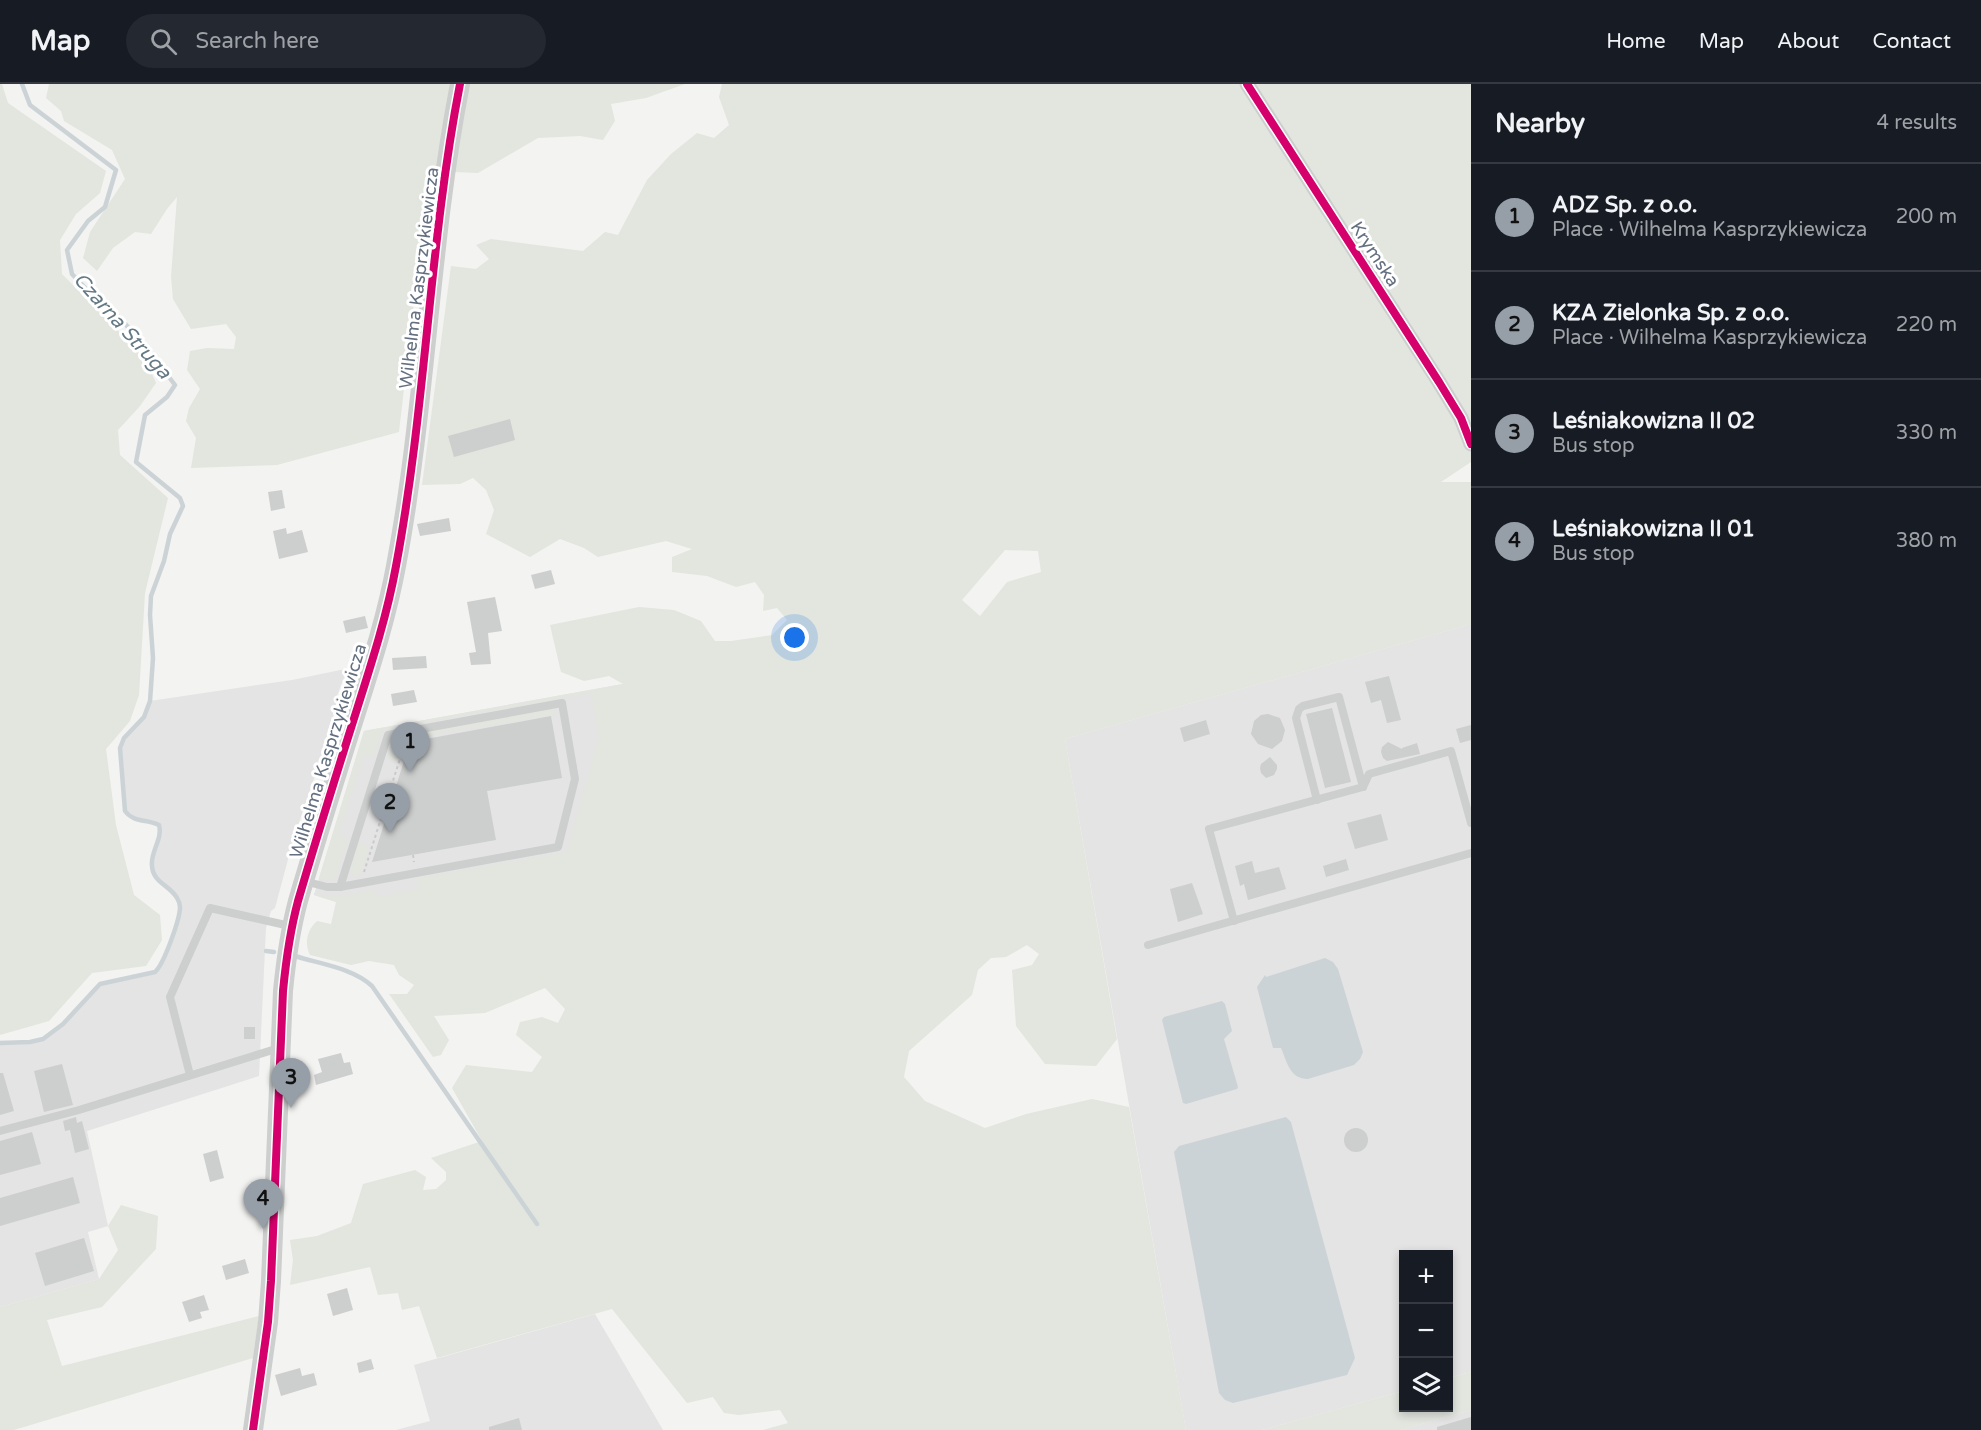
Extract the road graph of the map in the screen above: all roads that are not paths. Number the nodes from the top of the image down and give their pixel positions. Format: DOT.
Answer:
graph roads {
  1 [pos="459,84"];
  2 [pos="1247,84"];
  3 [pos="1471,444"];
  4 [pos="1363,787"];
  5 [pos="1317,800"];
  6 [pos="1471,824"];
  7 [pos="1471,854"];
  8 [pos="304,881"];
  9 [pos="340,887"];
  10 [pos="1234,921"];
  11 [pos="291,926"];
  12 [pos="1148,945"];
  13 [pos="281,1048"];
  14 [pos="190,1075"];
  15 [pos="0,1131"];
  16 [pos="253,1430"];
  1 -- 8 [label="street, Wilhelma Kasprzykiewicza"];
  2 -- 3 [label="street, Krymska"];
  4 -- 5 [label="lane"];
  4 -- 5 [label="lane"];
  4 -- 6 [label="lane"];
  5 -- 10 [label="lane"];
  7 -- 10 [label="lane"];
  8 -- 9 [label="lane"];
  8 -- 11 [label="street, Wilhelma Kasprzykiewicza"];
  9 -- 9 [label="lane"];
  10 -- 12 [label="lane"];
  11 -- 13 [label="street, Wilhelma Kasprzykiewicza"];
  11 -- 14 [label="lane"];
  13 -- 14 [label="lane"];
  13 -- 16 [label="street, Wilhelma Kasprzykiewicza"];
  14 -- 15 [label="lane"];
}
